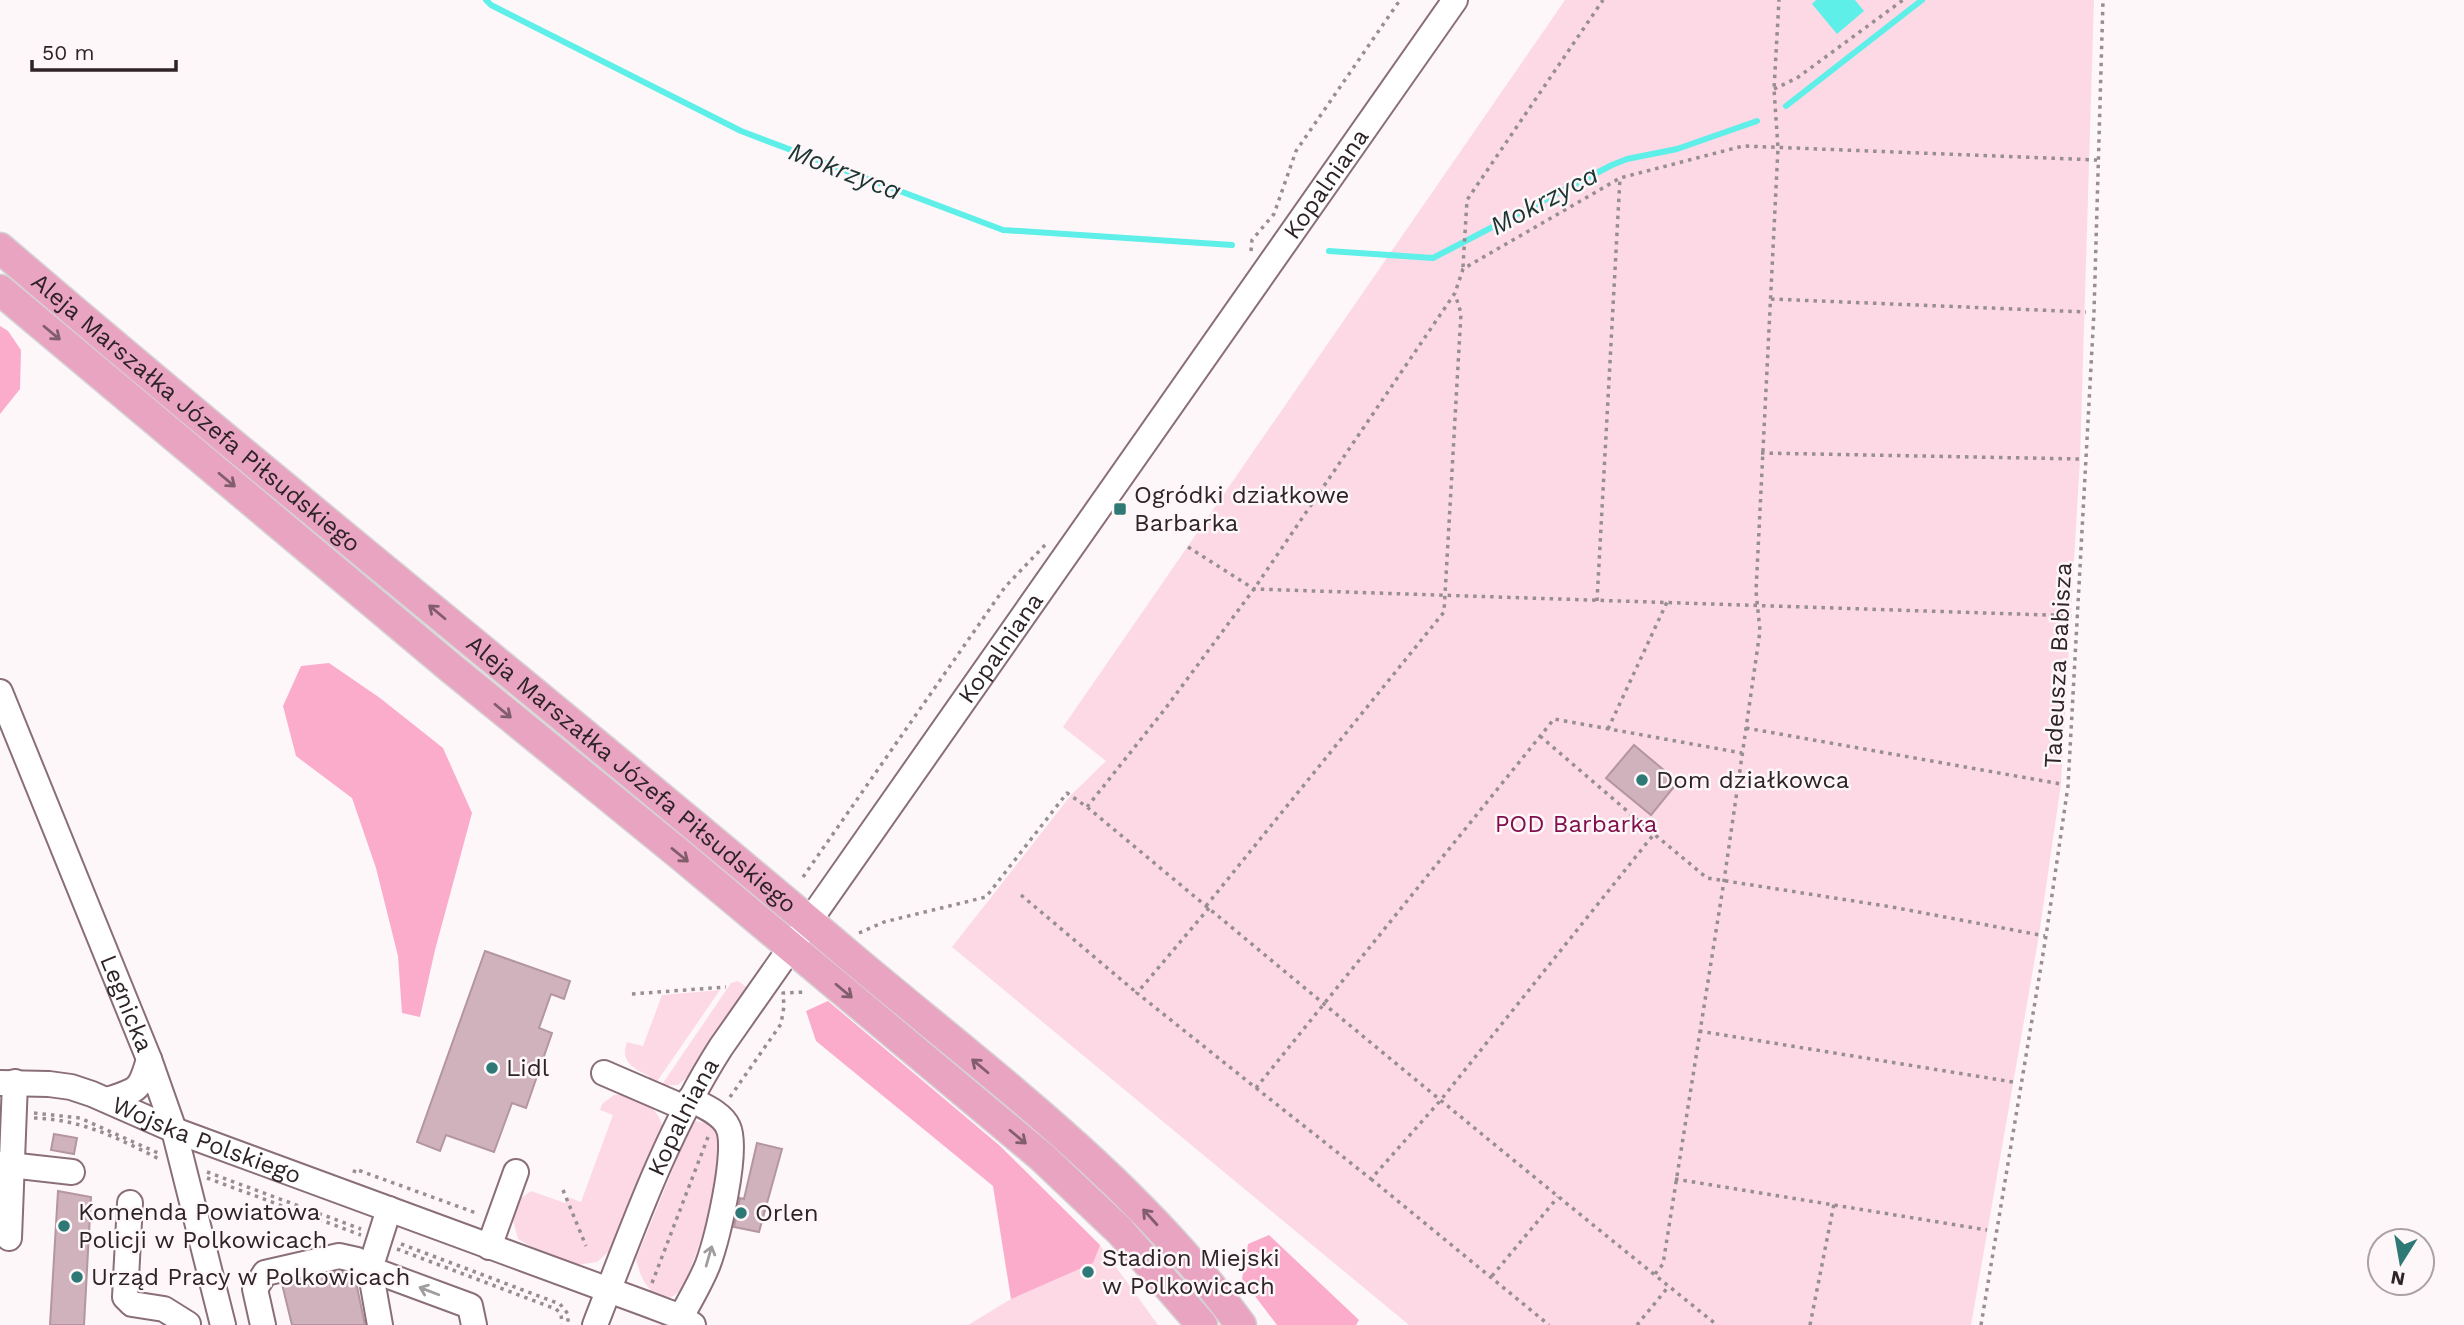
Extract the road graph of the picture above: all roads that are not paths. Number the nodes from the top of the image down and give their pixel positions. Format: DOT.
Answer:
graph roads {
  1 [pos="1455,0"];
  2 [pos="0,248"];
  3 [pos="0,289"];
  4 [pos="0,692"];
  5 [pos="810,921"];
  6 [pos="792,947"];
  7 [pos="149,1059"];
  8 [pos="604,1073"];
  9 [pos="8,1083"];
  10 [pos="107,1100"];
  11 [pos="687,1104"];
  12 [pos="174,1130"];
  13 [pos="6,1165"];
  14 [pos="72,1172"];
  15 [pos="516,1172"];
  16 [pos="130,1203"];
  17 [pos="389,1209"];
  18 [pos="9,1238"];
  19 [pos="489,1247"];
  20 [pos="370,1269"];
  21 [pos="608,1291"];
  22 [pos="222,1321"];
  23 [pos="687,1321"];
  24 [pos="188,1325"];
  25 [pos="263,1325"];
  26 [pos="380,1325"];
  27 [pos="474,1325"];
  28 [pos="595,1325"];
  29 [pos="1202,1325"];
  30 [pos="1241,1325"];
  1 -- 5 [label="street, Kopalniana"];
  5 -- 2 [label="main road, Aleja Marszałka Józefa Piłsudskiego, one-way"];
  3 -- 6 [label="main road, Aleja Marszałka Józefa Piłsudskiego, one-way"];
  4 -- 7 [label="street, Legnicka"];
  5 -- 6 [label="street, Kopalniana"];
  30 -- 5 [label="main road, Aleja Marszałka Józefa Piłsudskiego, one-way"];
  6 -- 11 [label="street, Kopalniana"];
  6 -- 29 [label="main road, Aleja Marszałka Józefa Piłsudskiego, one-way"];
  7 -- 10 [label="street"];
  7 -- 12 [label="street, Legnicka"];
  8 -- 11 [label="street"];
  9 -- 10 [label="street, Wojska Polskiego"];
  9 -- 13 [label="street"];
  10 -- 12 [label="street, Wojska Polskiego"];
  11 -- 21 [label="street, Kopalniana"];
  23 -- 11 [label="street, one-way"];
  12 -- 17 [label="street, Wojska Polskiego"];
  12 -- 22 [label="street, Legnicka"];
  13 -- 14 [label="street"];
  13 -- 18 [label="street"];
  15 -- 19 [label="street"];
  16 -- 24 [label="street"];
  17 -- 19 [label="street, Wojska Polskiego"];
  17 -- 20 [label="street"];
  19 -- 21 [label="street, Wojska Polskiego"];
  20 -- 25 [label="street"];
  20 -- 26 [label="street"];
  27 -- 20 [label="street, one-way"];
  21 -- 23 [label="street, Wojska Polskiego"];
  21 -- 28 [label="street, Kopalniana"];
  22 -- 24 [label="street"];
}
